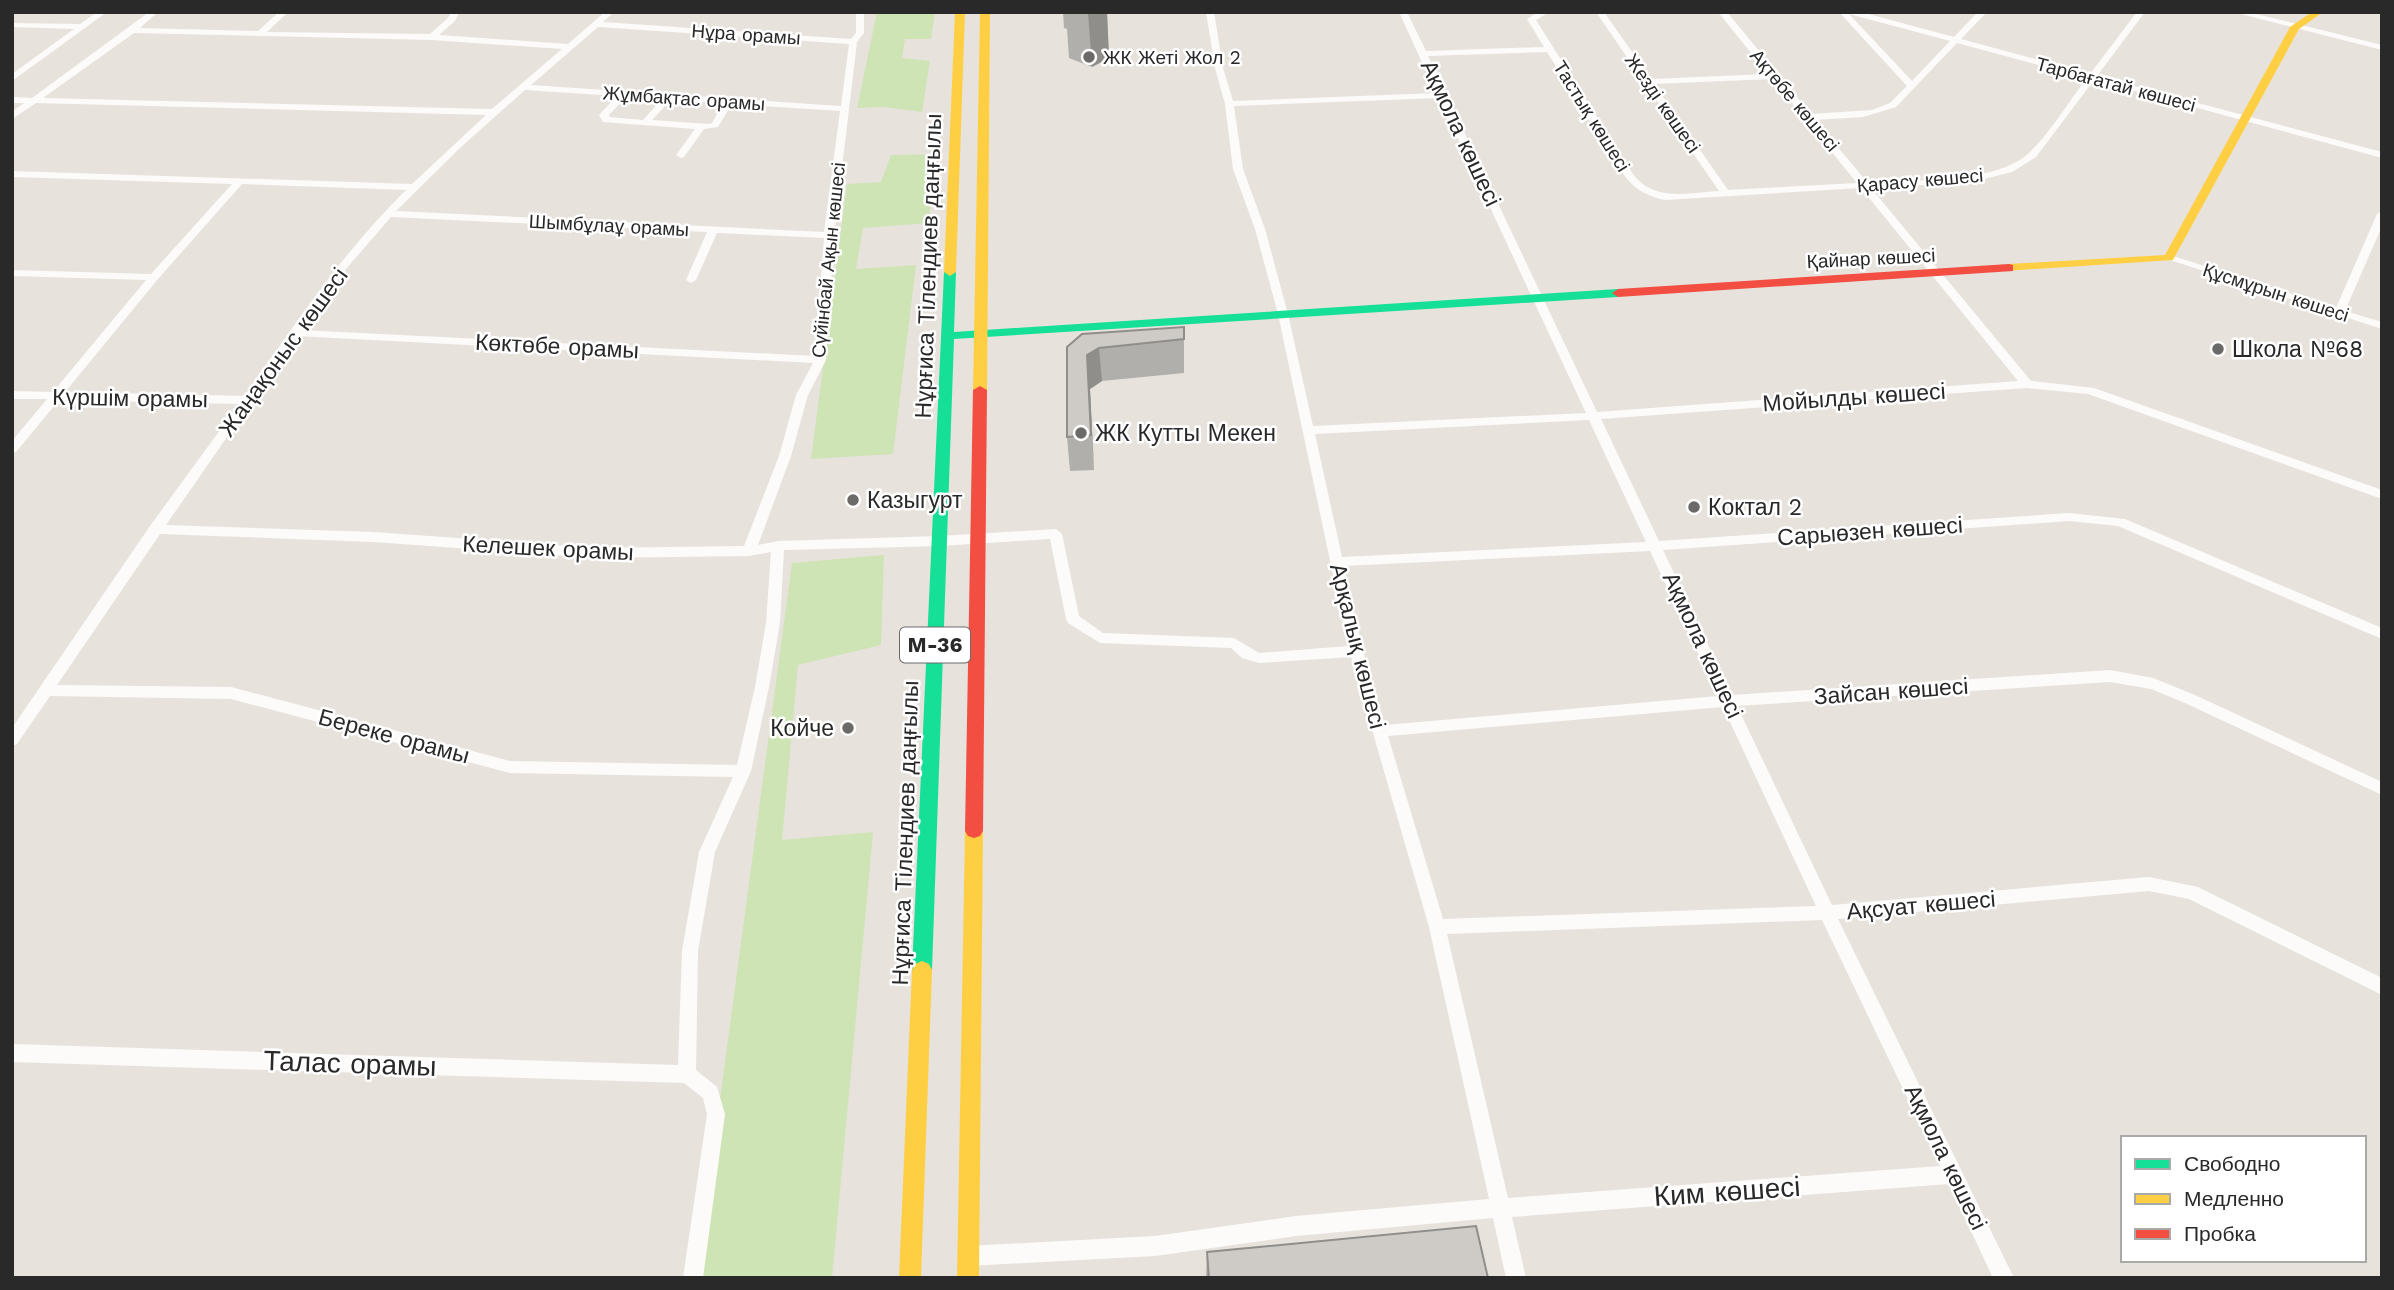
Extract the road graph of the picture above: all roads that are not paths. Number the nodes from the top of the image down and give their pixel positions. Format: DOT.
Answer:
graph roads {
  1 [pos="103,12"];
  2 [pos="154,12"];
  3 [pos="284,12"];
  4 [pos="455,12"];
  5 [pos="610,12"];
  6 [pos="860,12"];
  7 [pos="960,12"];
  8 [pos="985,12"];
  9 [pos="1210,12"];
  10 [pos="1404,12"];
  11 [pos="1545,12"];
  12 [pos="1600,12"];
  13 [pos="1722,12"];
  14 [pos="1843,12"];
  15 [pos="1851,12"];
  16 [pos="1983,12"];
  17 [pos="2141,12"];
  18 [pos="2237,12"];
  19 [pos="2319,12"];
  20 [pos="597,24"];
  21 [pos="12,25"];
  22 [pos="2295,26"];
  23 [pos="82,27"];
  24 [pos="132,30"];
  25 [pos="260,34"];
  26 [pos="432,37"];
  27 [pos="1956,41"];
  28 [pos="853,42"];
  29 [pos="569,47"];
  30 [pos="2382,48"];
  31 [pos="1550,49"];
  32 [pos="1424,54"];
  33 [pos="1775,76"];
  34 [pos="12,78"];
  35 [pos="2092,78"];
  36 [pos="1649,82"];
  37 [pos="1912,86"];
  38 [pos="524,87"];
  39 [pos="624,94"];
  40 [pos="1443,95"];
  41 [pos="669,97"];
  42 [pos="36,99"];
  43 [pos="12,100"];
  44 [pos="729,101"];
  45 [pos="1229,104"];
  46 [pos="845,109"];
  47 [pos="495,112"];
  48 [pos="12,116"];
  49 [pos="1810,117"];
  50 [pos="2247,120"];
  51 [pos="645,123"];
  52 [pos="701,128"];
  53 [pos="681,155"];
  54 [pos="2382,155"];
  55 [pos="12,174"];
  56 [pos="239,182"];
  57 [pos="1864,184"];
  58 [pos="413,187"];
  59 [pos="1725,193"];
  60 [pos="1665,197"];
  61 [pos="389,214"];
  62 [pos="2382,214"];
  63 [pos="714,229"];
  64 [pos="829,235"];
  65 [pos="2169,258"];
  66 [pos="12,273"];
  67 [pos="1940,275"];
  68 [pos="154,277"];
  69 [pos="691,280"];
  70 [pos="1540,298"];
  71 [pos="2339,313"];
  72 [pos="1283,314"];
  73 [pos="2382,326"];
  74 [pos="294,333"];
  75 [pos="982,334"];
  76 [pos="947,336"];
  77 [pos="820,360"];
  78 [pos="2026,384"];
  79 [pos="12,395"];
  80 [pos="54,397"];
  81 [pos="248,400"];
  82 [pos="1593,416"];
  83 [pos="1308,430"];
  84 [pos="12,449"];
  85 [pos="2382,495"];
  86 [pos="155,529"];
  87 [pos="977,538"];
  88 [pos="940,541"];
  89 [pos="778,545"];
  90 [pos="1656,546"];
  91 [pos="749,551"];
  92 [pos="1336,562"];
  93 [pos="2382,634"];
  94 [pos="1356,651"];
  95 [pos="46,690"];
  96 [pos="1729,701"];
  97 [pos="1378,731"];
  98 [pos="12,740"];
  99 [pos="743,771"];
  100 [pos="2382,789"];
  101 [pos="1827,913"];
  102 [pos="1437,927"];
  103 [pos="2382,988"];
  104 [pos="12,1053"];
  105 [pos="687,1074"];
  106 [pos="1955,1174"];
  107 [pos="1500,1208"];
  108 [pos="968,1256"];
  109 [pos="693,1278"];
  110 [pos="910,1278"];
  111 [pos="968,1278"];
  112 [pos="1516,1278"];
  113 [pos="2004,1278"];
  1 -- 23 [label="street"];
  2 -- 24 [label="street"];
  3 -- 25 [label="street"];
  4 -- 26 [label="street"];
  5 -- 20 [label="street, Жаңақоныс көшесі"];
  6 -- 28 [label="street, Сүйінбай Ақын көшесі"];
  7 -- 76 [label="main road, Нұрғиса Тілендиев даңғылы / M-36"];
  8 -- 75 [label="main road, M-36"];
  9 -- 45 [label="street, Арқалық көшесі"];
  10 -- 32 [label="street, Ақмола көшесі"];
  11 -- 31 [label="street, Тастық көшесі"];
  12 -- 36 [label="street, Жезді көшесі"];
  13 -- 33 [label="street, Ақтөбе көшесі"];
  14 -- 37 [label="street"];
  15 -- 27 [label="street, Тарбағатай көшесі"];
  16 -- 27 [label="street"];
  17 -- 35 [label="street, Қарасу көшесі"];
  18 -- 22 [label="street"];
  19 -- 22 [label="main road"];
  20 -- 28 [label="street, Нұра орамы"];
  20 -- 29 [label="street, Жаңақоныс көшесі"];
  21 -- 23 [label="street"];
  22 -- 30 [label="street"];
  22 -- 50 [label="main road"];
  23 -- 34 [label="street"];
  24 -- 25 [label="street"];
  24 -- 42 [label="street"];
  25 -- 26 [label="street"];
  26 -- 29 [label="street"];
  27 -- 35 [label="street, Тарбағатай көшесі"];
  27 -- 37 [label="street"];
  28 -- 46 [label="street, Сүйінбай Ақын көшесі"];
  29 -- 38 [label="street, Жаңақоныс көшесі"];
  31 -- 32 [label="street"];
  31 -- 60 [label="street, Тастық көшесі"];
  32 -- 40 [label="street, Ақмола көшесі"];
  33 -- 36 [label="street"];
  33 -- 49 [label="street, Ақтөбе көшесі"];
  35 -- 50 [label="street, Тарбағатай көшесі"];
  35 -- 57 [label="street, Қарасу көшесі"];
  36 -- 59 [label="street, Жезді көшесі"];
  37 -- 49 [label="street"];
  38 -- 39 [label="street, Жұмбақтас орамы"];
  38 -- 47 [label="street, Жаңақоныс көшесі"];
  39 -- 41 [label="street, Жұмбақтас орамы"];
  39 -- 51 [label="street"];
  40 -- 45 [label="street"];
  40 -- 70 [label="street, Ақмола көшесі"];
  41 -- 44 [label="street, Жұмбақтас орамы"];
  41 -- 51 [label="street"];
  42 -- 43 [label="street"];
  42 -- 47 [label="street"];
  42 -- 48 [label="street"];
  44 -- 46 [label="street, Жұмбақтас орамы"];
  44 -- 52 [label="street"];
  45 -- 72 [label="street, Арқалық көшесі"];
  46 -- 64 [label="street, Сүйінбай Ақын көшесі"];
  47 -- 58 [label="street, Жаңақоныс көшесі"];
  49 -- 57 [label="street, Ақтөбе көшесі"];
  50 -- 54 [label="street, Тарбағатай көшесі"];
  50 -- 65 [label="main road"];
  51 -- 52 [label="street"];
  52 -- 53 [label="street"];
  55 -- 56 [label="street"];
  56 -- 58 [label="street"];
  56 -- 68 [label="street"];
  57 -- 59 [label="street, Қарасу көшесі"];
  57 -- 67 [label="street, Ақтөбе көшесі"];
  58 -- 61 [label="street, Жаңақоныс көшесі"];
  59 -- 60 [label="street, Қарасу көшесі"];
  61 -- 63 [label="street, Шымбұлаұ орамы"];
  61 -- 74 [label="street, Жаңақоныс көшесі"];
  62 -- 71 [label="street"];
  63 -- 64 [label="street, Шымбұлаұ орамы"];
  63 -- 69 [label="street"];
  64 -- 77 [label="street, Сүйінбай Ақын көшесі"];
  65 -- 67 [label="main road, Қайнар көшесі"];
  65 -- 71 [label="street, Құсмұрын көшесі"];
  66 -- 68 [label="street"];
  67 -- 70 [label="main road, Қайнар көшесі"];
  67 -- 78 [label="street, Ақтөбе көшесі"];
  68 -- 80 [label="street"];
  70 -- 72 [label="main road, Қайнар көшесі"];
  70 -- 82 [label="street, Ақмола көшесі"];
  71 -- 73 [label="street, Құсмұрын көшесі"];
  72 -- 75 [label="main road, Қайнар көшесі"];
  72 -- 83 [label="street, Арқалық көшесі"];
  74 -- 77 [label="street, Көктөбе орамы"];
  74 -- 81 [label="street, Жаңақоныс көшесі"];
  75 -- 76 [label="main road, Қайнар көшесі"];
  75 -- 87 [label="main road, M-36"];
  76 -- 88 [label="main road, Нұрғиса Тілендиев даңғылы / M-36"];
  77 -- 91 [label="street, Сүйінбай Ақын көшесі"];
  78 -- 82 [label="street, Мойылды көшесі"];
  78 -- 85 [label="street, Мойылды көшесі"];
  79 -- 80 [label="street, Күршім орамы"];
  80 -- 81 [label="street, Күршім орамы"];
  80 -- 84 [label="street"];
  81 -- 86 [label="street, Жаңақоныс көшесі"];
  82 -- 83 [label="street, Мойылды көшесі"];
  82 -- 90 [label="street, Ақмола көшесі"];
  83 -- 92 [label="street, Арқалық көшесі"];
  86 -- 91 [label="street, Келешек орамы"];
  86 -- 95 [label="street, Жаңақоныс көшесі"];
  87 -- 88 [label="street"];
  87 -- 94 [label="street"];
  87 -- 108 [label="main road, M-36"];
  88 -- 89 [label="street, Келешек орамы"];
  88 -- 110 [label="main road, Нұрғиса Тілендиев даңғылы / M-36"];
  89 -- 91 [label="street, Келешек орамы"];
  89 -- 99 [label="street"];
  90 -- 92 [label="street, Сарыөзен көшесі"];
  90 -- 93 [label="street, Сарыөзен көшесі"];
  90 -- 96 [label="street, Ақмола көшесі"];
  92 -- 94 [label="street, Арқалық көшесі"];
  94 -- 97 [label="street, Арқалық көшесі"];
  95 -- 98 [label="street, Жаңақоныс көшесі"];
  95 -- 99 [label="street, Береке орамы"];
  96 -- 97 [label="street, Зайсан көшесі"];
  96 -- 100 [label="street, Зайсан көшесі"];
  96 -- 101 [label="street, Ақмола көшесі"];
  97 -- 102 [label="street, Арқалық көшесі"];
  99 -- 105 [label="street"];
  101 -- 102 [label="street, Ақсуат көшесі"];
  101 -- 103 [label="street, Ақсуат көшесі"];
  101 -- 106 [label="street, Ақмола көшесі"];
  102 -- 107 [label="street, Арқалық көшесі"];
  104 -- 105 [label="street, Талас орамы"];
  105 -- 109 [label="street"];
  106 -- 107 [label="street, Ким көшесі"];
  106 -- 113 [label="street, Ақмола көшесі"];
  107 -- 108 [label="street, Ким көшесі"];
  107 -- 112 [label="street, Арқалық көшесі"];
  108 -- 111 [label="main road, M-36"];
}
